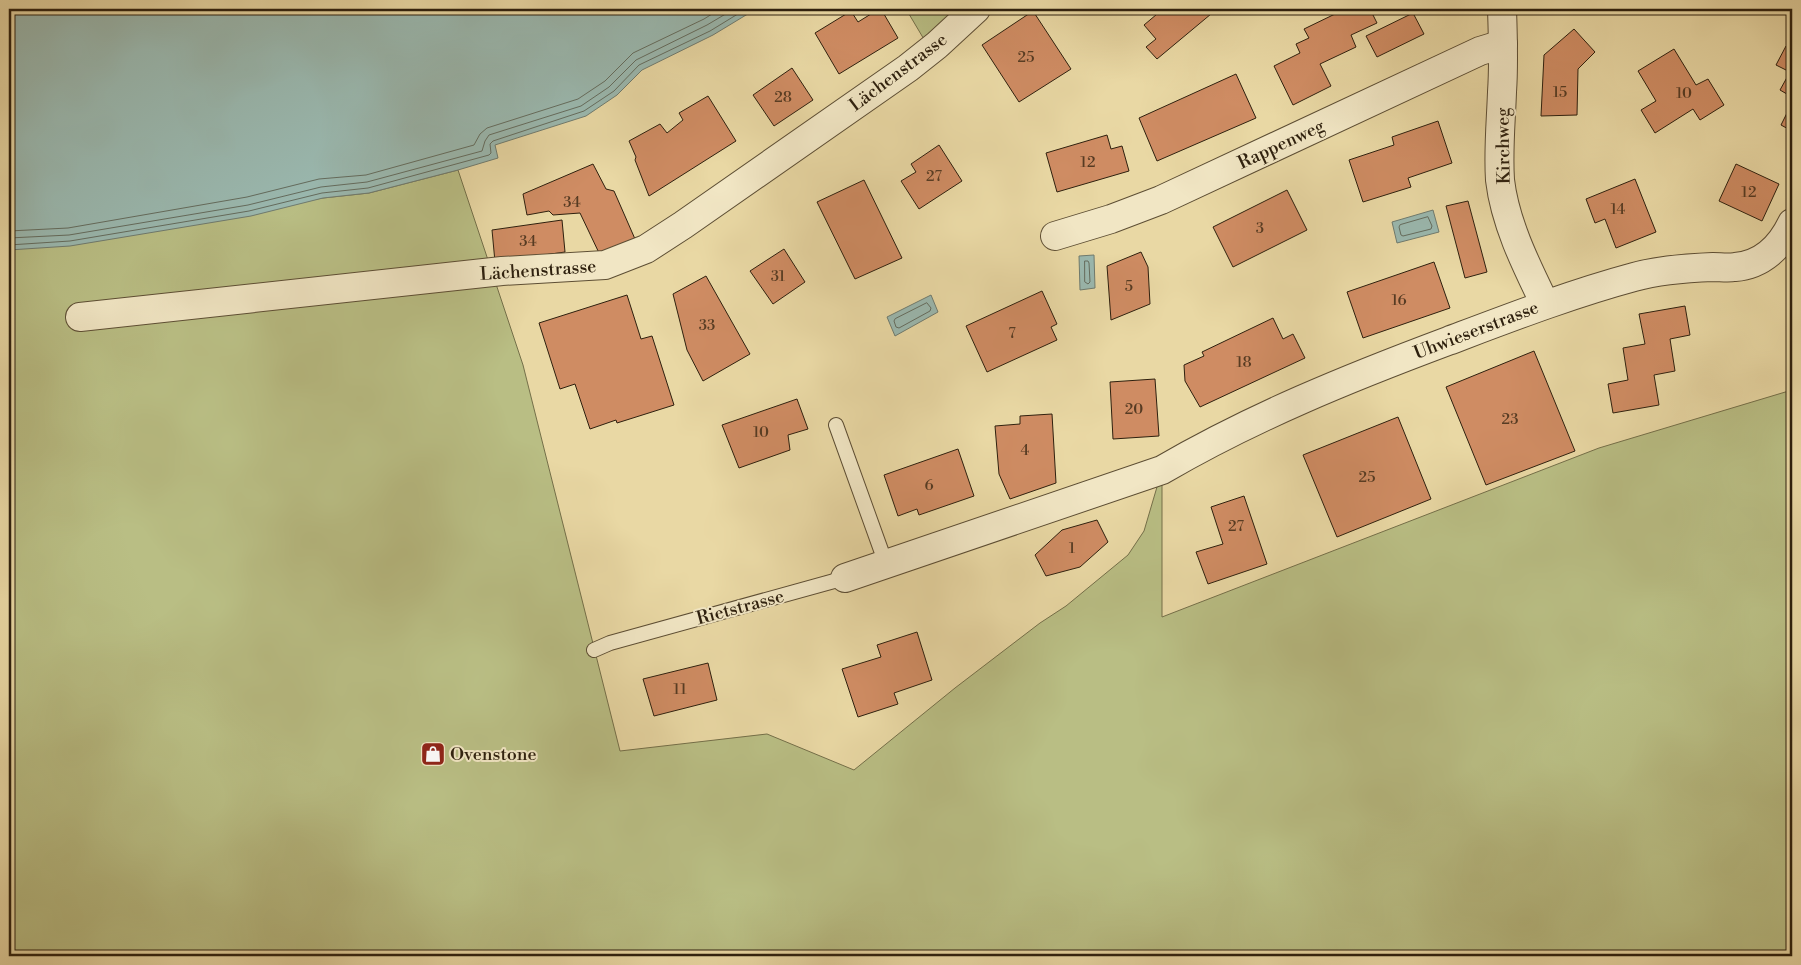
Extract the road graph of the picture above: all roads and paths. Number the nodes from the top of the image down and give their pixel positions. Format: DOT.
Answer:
graph roads {
  1 [pos="976,9"];
  2 [pos="1502,9"];
  3 [pos="1503,44"];
  4 [pos="1792,223"];
  5 [pos="1055,236"];
  6 [pos="1544,304"];
  7 [pos="80,317"];
  8 [pos="836,425"];
  9 [pos="1162,470"];
  10 [pos="886,564"];
  11 [pos="845,578"];
  12 [pos="594,650"];
  1 -- 7 [label="street, Lächenstrasse"];
  2 -- 3 [label="street, Kirchweg"];
  3 -- 5 [label="street, Rappenweg"];
  3 -- 6 [label="street, Kirchweg"];
  4 -- 6 [label="street, Uhwieserstrasse"];
  6 -- 9 [label="street, Uhwieserstrasse"];
  8 -- 10 [label="lane"];
  9 -- 10 [label="street, Rietstrasse"];
  10 -- 11 [label="street, Rietstrasse"];
  11 -- 12 [label="lane, Rietstrasse"];
}
